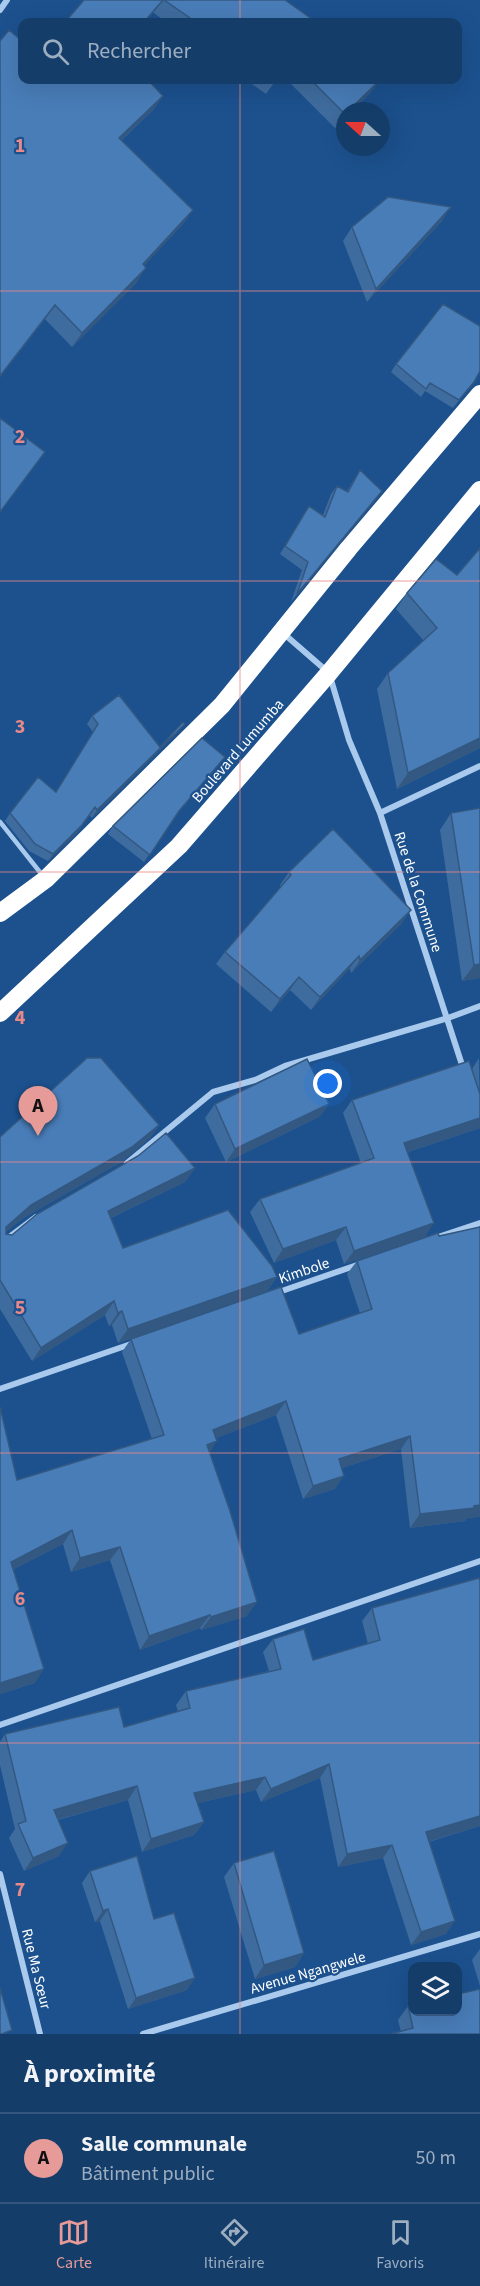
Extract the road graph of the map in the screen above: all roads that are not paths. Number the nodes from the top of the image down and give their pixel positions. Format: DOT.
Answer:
graph roads {
  1 [pos="7,0"];
  2 [pos="0,10"];
  3 [pos="480,394"];
  4 [pos="480,490"];
  5 [pos="281,632"];
  6 [pos="328,673"];
  7 [pos="480,766"];
  8 [pos="380,813"];
  9 [pos="0,822"];
  10 [pos="46,879"];
  11 [pos="0,913"];
  12 [pos="480,1006"];
  13 [pos="0,1013"];
  14 [pos="448,1018"];
  15 [pos="466,1075"];
  16 [pos="116,1170"];
  17 [pos="46,1211"];
  18 [pos="480,1223"];
  19 [pos="435,1238"];
  20 [pos="0,1244"];
  21 [pos="368,1262"];
  22 [pos="268,1296"];
  23 [pos="145,1339"];
  24 [pos="0,1389"];
  25 [pos="480,1561"];
  26 [pos="0,1725"];
  27 [pos="0,1874"];
  28 [pos="480,1934"];
  29 [pos="40,2034"];
  30 [pos="143,2034"];
  1 -- 2 [label="street"];
  3 -- 5 [label="highway"];
  4 -- 6 [label="highway, Boulevard Lumumba"];
  5 -- 6 [label="street"];
  5 -- 10 [label="highway"];
  6 -- 8 [label="street, Rue de la Commune"];
  6 -- 13 [label="highway, Boulevard Lumumba"];
  7 -- 8 [label="street"];
  8 -- 14 [label="street, Rue de la Commune"];
  9 -- 10 [label="lane"];
  10 -- 11 [label="highway"];
  12 -- 14 [label="street"];
  14 -- 15 [label="street, Rue de la Commune"];
  14 -- 16 [label="street"];
  17 -- 20 [label="street"];
  18 -- 19 [label="street"];
  21 -- 22 [label="street, Kimbole"];
  23 -- 24 [label="street"];
  25 -- 26 [label="street"];
  27 -- 29 [label="street, Rue Ma Sœur"];
  28 -- 30 [label="street, Avenue Ngangwele"];
}
